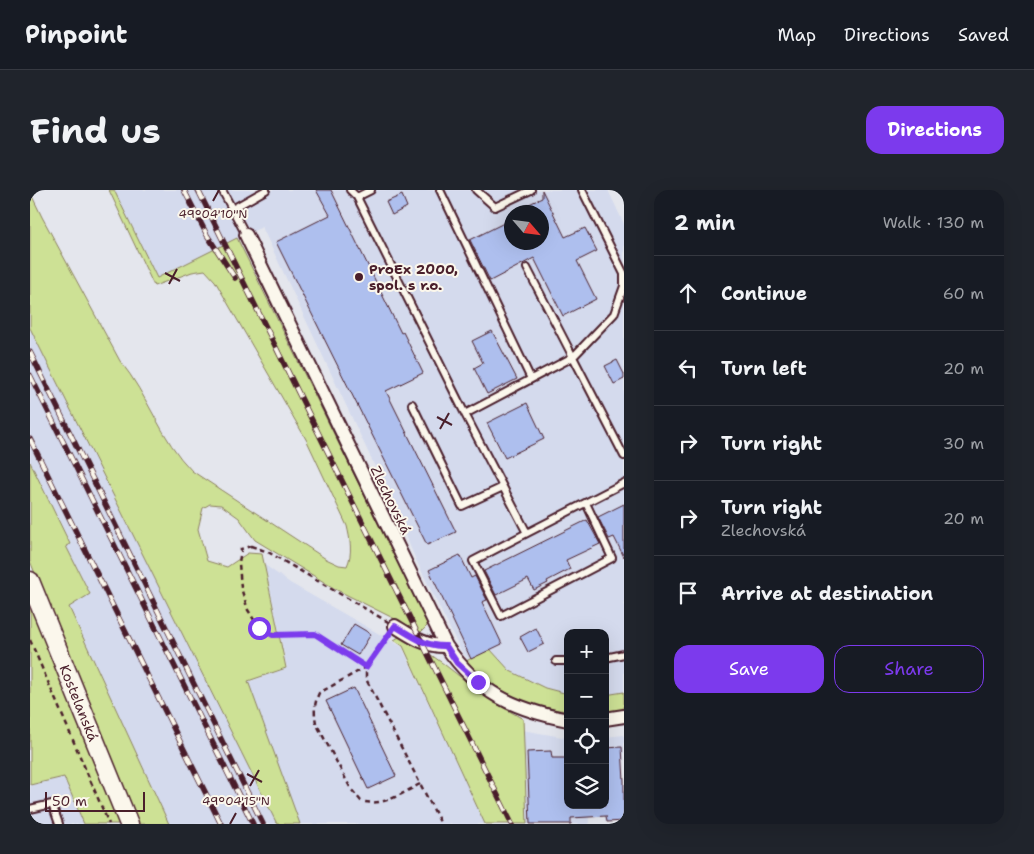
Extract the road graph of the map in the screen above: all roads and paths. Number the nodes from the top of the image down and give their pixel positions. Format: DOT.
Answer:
graph roads {
  1 [pos="222,190"];
  2 [pos="266,190"];
  3 [pos="350,190"];
  4 [pos="371,190"];
  5 [pos="440,190"];
  6 [pos="476,190"];
  7 [pos="531,190"];
  8 [pos="582,190"];
  9 [pos="357,197"];
  10 [pos="232,208"];
  11 [pos="246,235"];
  12 [pos="526,268"];
  13 [pos="573,358"];
  14 [pos="531,379"];
  15 [pos="412,404"];
  16 [pos="465,414"];
  17 [pos="624,456"];
  18 [pos="624,483"];
  19 [pos="503,487"];
  20 [pos="586,503"];
  21 [pos="527,533"];
  22 [pos="30,581"];
  23 [pos="395,626"];
  24 [pos="30,640"];
  25 [pos="446,646"];
  26 [pos="624,654"];
  27 [pos="609,657"];
  28 [pos="556,661"];
  29 [pos="564,661"];
  30 [pos="366,667"];
  31 [pos="624,716"];
  32 [pos="609,718"];
  33 [pos="564,719"];
  34 [pos="420,784"];
  35 [pos="30,810"];
  36 [pos="59,824"];
  37 [pos="109,824"];
  38 [pos="129,824"];
  39 [pos="441,824"];
  1 -- 10 [label="lane"];
  2 -- 10 [label="lane"];
  3 -- 9 [label="lane"];
  4 -- 9 [label="lane"];
  5 -- 14 [label="lane"];
  6 -- 7 [label="lane"];
  8 -- 13 [label="lane"];
  9 -- 16 [label="lane"];
  10 -- 11 [label="lane"];
  11 -- 25 [label="street, Zlechovská"];
  12 -- 13 [label="lane"];
  13 -- 14 [label="lane"];
  13 -- 17 [label="lane"];
  14 -- 16 [label="lane"];
  15 -- 19 [label="lane"];
  16 -- 19 [label="lane"];
  18 -- 20 [label="lane"];
  19 -- 21 [label="lane"];
  20 -- 21 [label="lane"];
  20 -- 21 [label="lane"];
  22 -- 38 [label="main road, Kostelanská"];
  23 -- 25 [label="street"];
  23 -- 30 [label="path"];
  23 -- 30 [label="path"];
  24 -- 37 [label="path"];
  25 -- 33 [label="street, Zlechovská"];
  26 -- 27 [label="lane"];
  28 -- 29 [label="lane"];
  30 -- 34 [label="path"];
  30 -- 34 [label="path"];
  31 -- 32 [label="street"];
  34 -- 39 [label="path"];
  35 -- 36 [label="lane"];
}
